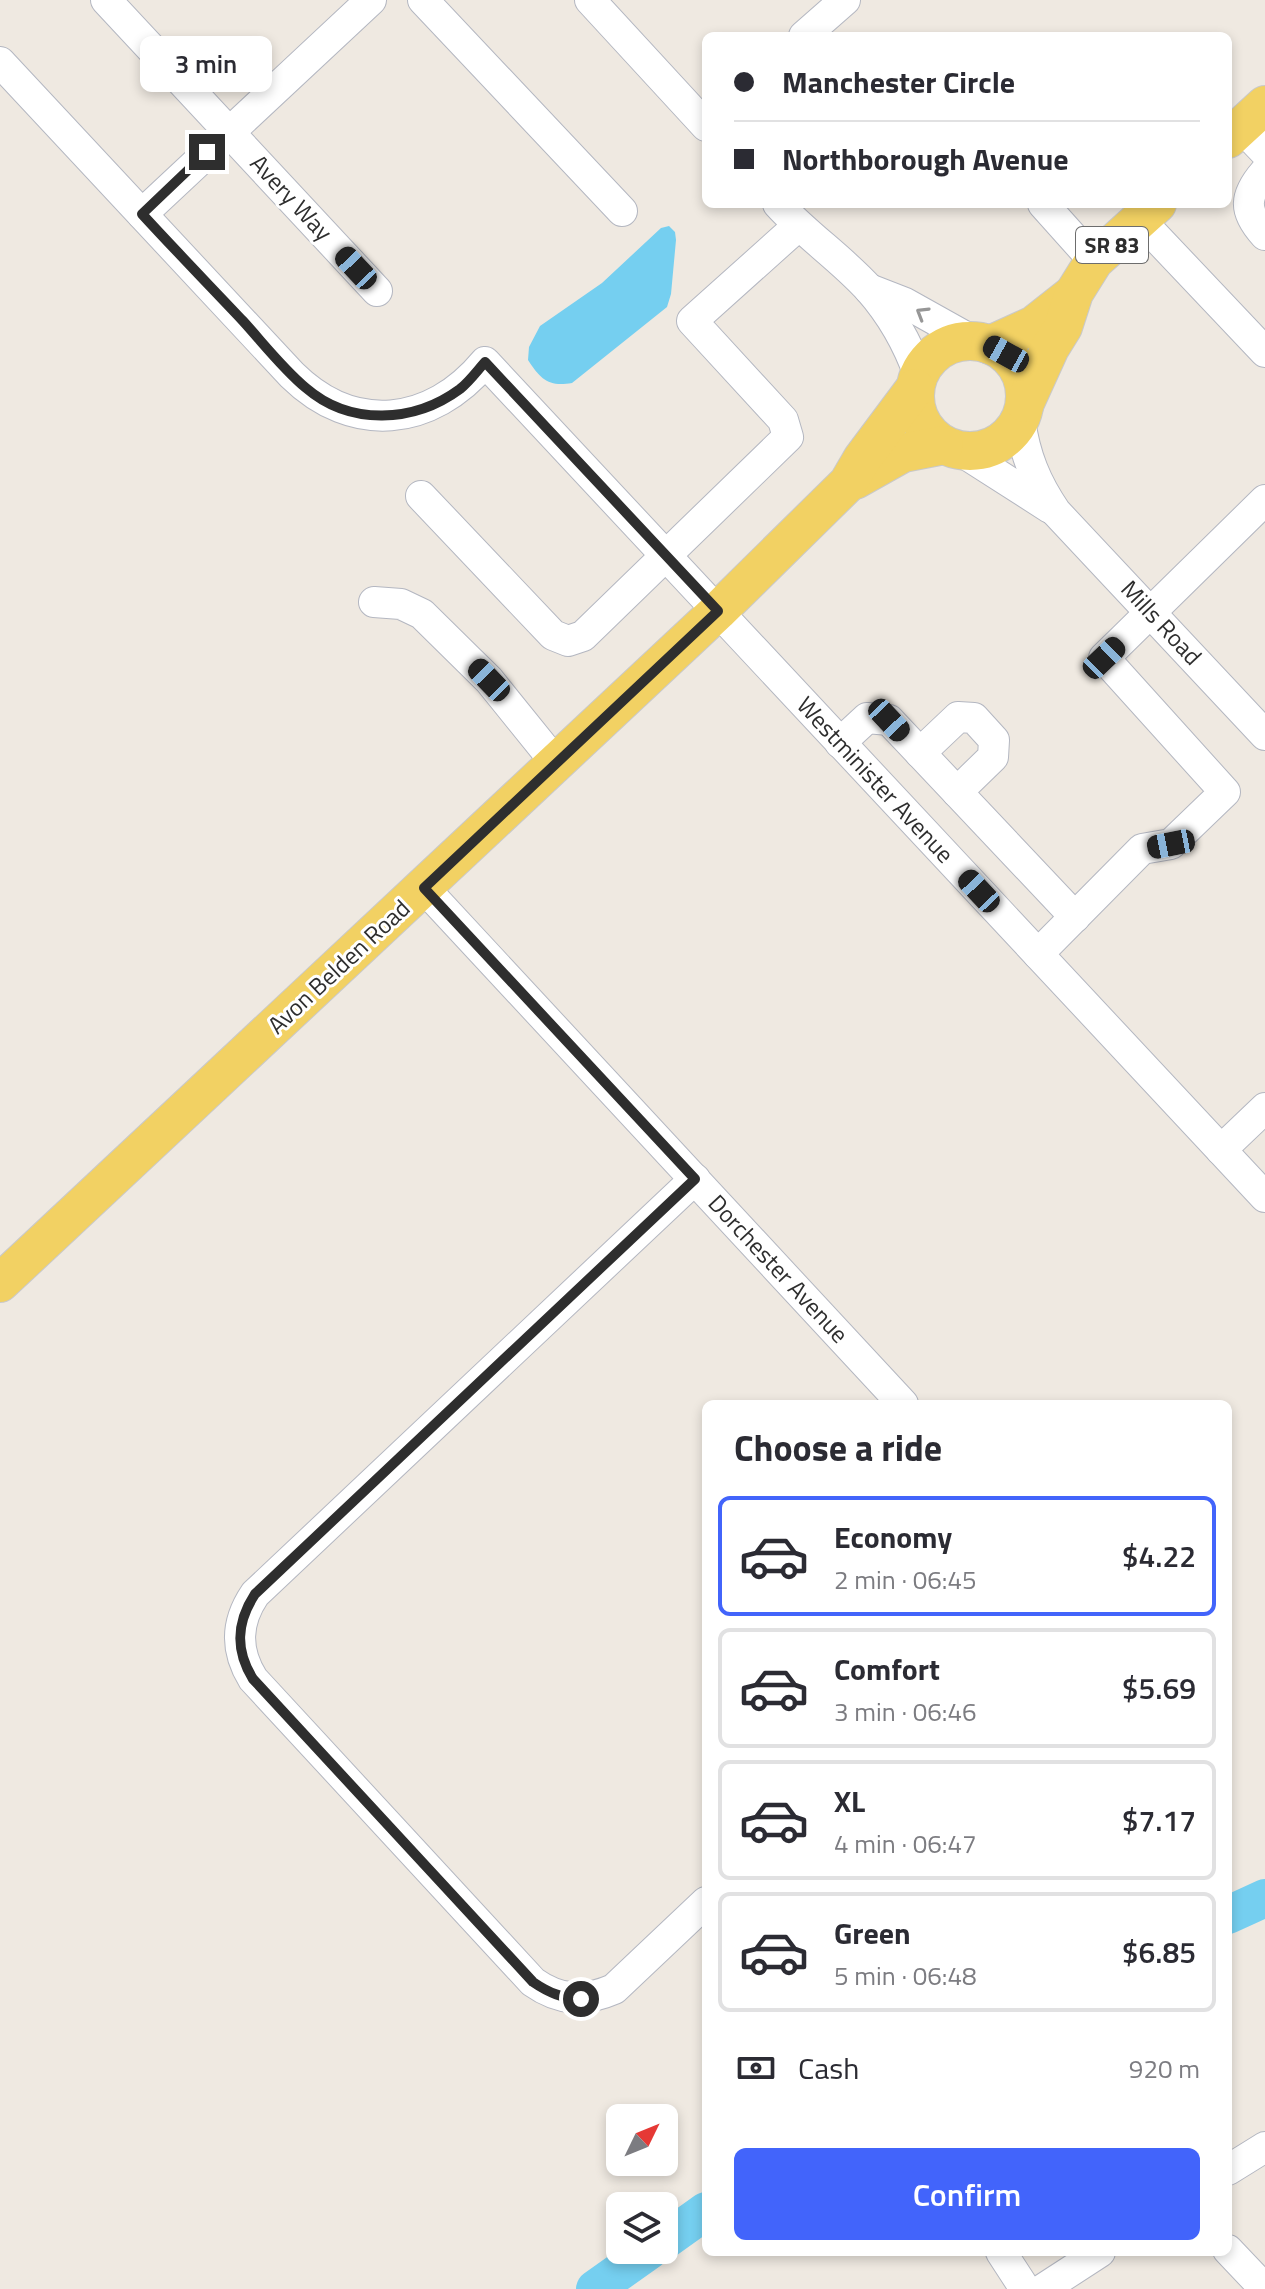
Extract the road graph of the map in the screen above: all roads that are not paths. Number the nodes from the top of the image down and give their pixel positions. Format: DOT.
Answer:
graph roads {
  1 [pos="106,0"];
  2 [pos="371,0"];
  3 [pos="423,0"];
  4 [pos="590,0"];
  5 [pos="845,0"];
  6 [pos="809,32"];
  7 [pos="0,62"];
  8 [pos="702,122"];
  9 [pos="229,132"];
  10 [pos="1265,172"];
  11 [pos="1047,208"];
  12 [pos="622,211"];
  13 [pos="1148,212"];
  14 [pos="142,214"];
  15 [pos="788,215"];
  16 [pos="1265,235"];
  17 [pos="1094,261"];
  18 [pos="869,289"];
  19 [pos="377,291"];
  20 [pos="1074,293"];
  21 [pos="982,343"];
  22 [pos="1265,352"];
  23 [pos="917,381"];
  24 [pos="1023,412"];
  25 [pos="952,448"];
  26 [pos="848,483"];
  27 [pos="421,496"];
  28 [pos="1265,500"];
  29 [pos="1056,512"];
  30 [pos="666,557"];
  31 [pos="374,602"];
  32 [pos="718,611"];
  33 [pos="1151,614"];
  34 [pos="1265,735"];
  35 [pos="840,743"];
  36 [pos="920,753"];
  37 [pos="556,763"];
  38 [pos="957,792"];
  39 [pos="424,888"];
  40 [pos="1075,917"];
  41 [pos="1038,954"];
  42 [pos="1265,1108"];
  43 [pos="1221,1150"];
  44 [pos="695,1179"];
  45 [pos="1265,1197"];
  46 [pos="0,1283"];
  47 [pos="899,1400"];
  48 [pos="702,1906"];
  49 [pos="1265,2147"];
  50 [pos="1232,2168"];
  51 [pos="1232,2254"];
  52 [pos="1004,2256"];
  53 [pos="1094,2256"];
  54 [pos="1025,2289"];
  55 [pos="1043,2289"];
  56 [pos="1265,2289"];
  1 -- 9 [label="street, Avery Way"];
  2 -- 9 [label="street"];
  3 -- 12 [label="street"];
  4 -- 8 [label="street"];
  5 -- 6 [label="street"];
  7 -- 14 [label="street"];
  9 -- 14 [label="street"];
  9 -- 19 [label="street, Avery Way"];
  10 -- 16 [label="street"];
  11 -- 17 [label="street"];
  13 -- 17 [label="main road, SR 83"];
  13 -- 22 [label="street"];
  14 -- 30 [label="street, Westminister Avenue"];
  15 -- 18 [label="street"];
  15 -- 30 [label="street"];
  17 -- 20 [label="main road, SR 83"];
  21 -- 18 [label="street, one-way"];
  18 -- 23 [label="street"];
  20 -- 21 [label="main road, SR 83"];
  20 -- 24 [label="main road, SR 83"];
  21 -- 23 [label="main road"];
  21 -- 24 [label="main road"];
  23 -- 25 [label="main road"];
  23 -- 26 [label="main road, Avon Belden Road"];
  24 -- 25 [label="main road"];
  24 -- 29 [label="street, Mills Road"];
  25 -- 26 [label="main road, Avon Belden Road"];
  25 -- 29 [label="street, Mills Road"];
  26 -- 32 [label="main road, Avon Belden Road"];
  27 -- 30 [label="street"];
  28 -- 33 [label="street"];
  29 -- 33 [label="street, Mills Road"];
  30 -- 32 [label="street, Westminister Avenue"];
  31 -- 37 [label="street"];
  32 -- 35 [label="street, Westminister Avenue"];
  32 -- 37 [label="main road, Avon Belden Road"];
  33 -- 34 [label="street, Mills Road"];
  33 -- 40 [label="street"];
  35 -- 36 [label="street"];
  35 -- 41 [label="street, Westminister Avenue"];
  36 -- 38 [label="street"];
  36 -- 38 [label="street"];
  37 -- 39 [label="main road, Avon Belden Road"];
  38 -- 40 [label="street"];
  39 -- 44 [label="street, Dorchester Avenue"];
  39 -- 46 [label="main road, Avon Belden Road"];
  40 -- 41 [label="street"];
  41 -- 43 [label="street, Westminister Avenue"];
  42 -- 43 [label="street"];
  43 -- 45 [label="street, Westminister Avenue"];
  44 -- 47 [label="street, Dorchester Avenue"];
  44 -- 48 [label="street"];
  49 -- 50 [label="street"];
  51 -- 56 [label="street"];
  52 -- 54 [label="street"];
  53 -- 55 [label="street"];
}
